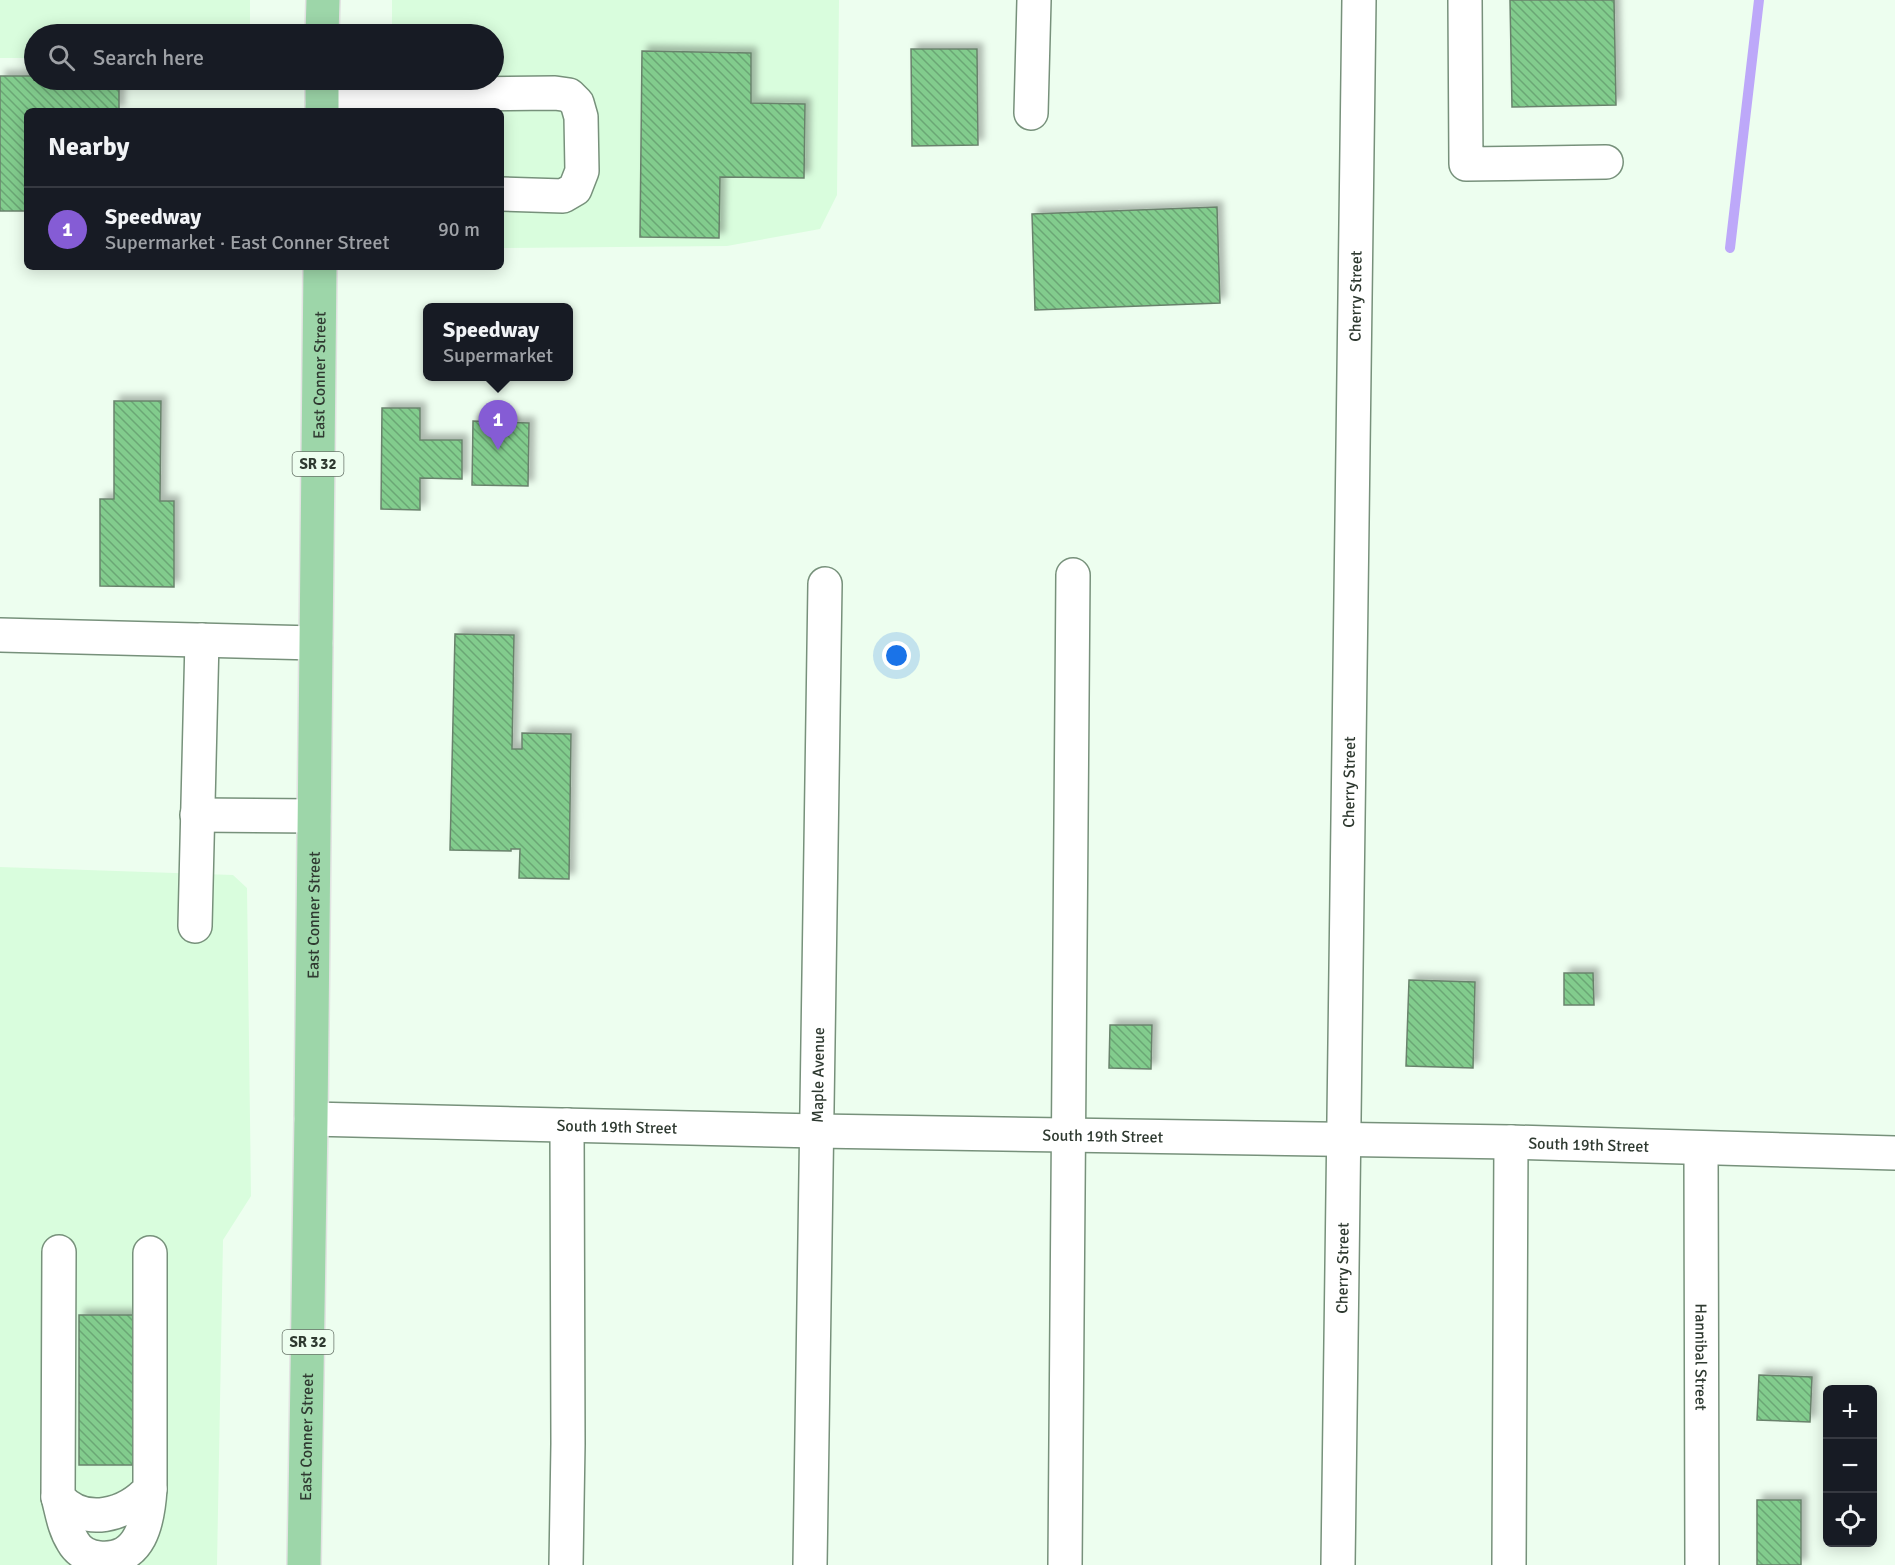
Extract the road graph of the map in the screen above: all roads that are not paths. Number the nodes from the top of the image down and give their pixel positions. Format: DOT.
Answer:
graph roads {
  1 [pos="323,0"];
  2 [pos="1034,0"];
  3 [pos="1359,0"];
  4 [pos="1465,0"];
  5 [pos="322,24"];
  6 [pos="322,98"];
  7 [pos="440,103"];
  8 [pos="1031,113"];
  9 [pos="1606,162"];
  10 [pos="504,194"];
  11 [pos="320,270"];
  12 [pos="1073,575"];
  13 [pos="825,584"];
  14 [pos="0,635"];
  15 [pos="202,640"];
  16 [pos="316,643"];
  17 [pos="197,815"];
  18 [pos="314,816"];
  19 [pos="195,926"];
  20 [pos="311,1119"];
  21 [pos="567,1125"];
  22 [pos="817,1131"];
  23 [pos="1067,1135"];
  24 [pos="1344,1140"];
  25 [pos="1511,1142"];
  26 [pos="1701,1149"];
  27 [pos="1895,1153"];
  28 [pos="59,1252"];
  29 [pos="150,1253"];
  30 [pos="150,1489"];
  31 [pos="58,1497"];
  32 [pos="304,1565"];
  33 [pos="566,1565"];
  34 [pos="810,1565"];
  35 [pos="1065,1565"];
  36 [pos="1338,1565"];
  37 [pos="1509,1565"];
  38 [pos="1702,1565"];
  1 -- 5 [label="main road"];
  2 -- 8 [label="street"];
  3 -- 24 [label="street, Cherry Street"];
  4 -- 9 [label="street"];
  6 -- 7 [label="street"];
  7 -- 10 [label="street"];
  11 -- 16 [label="main road, East Conner Street / SR 32"];
  12 -- 23 [label="street"];
  13 -- 22 [label="street, Maple Avenue"];
  14 -- 15 [label="street"];
  15 -- 16 [label="street"];
  15 -- 17 [label="street"];
  16 -- 18 [label="main road, East Conner Street / SR 32"];
  17 -- 18 [label="street"];
  17 -- 19 [label="street"];
  18 -- 20 [label="main road, East Conner Street / SR 32"];
  20 -- 21 [label="street, South 19th Street"];
  20 -- 32 [label="main road, East Conner Street / SR 32"];
  21 -- 22 [label="street, South 19th Street"];
  21 -- 33 [label="street"];
  22 -- 23 [label="street, South 19th Street"];
  22 -- 34 [label="street, Maple Avenue"];
  23 -- 24 [label="street, South 19th Street"];
  23 -- 35 [label="street"];
  24 -- 25 [label="street, South 19th Street"];
  24 -- 36 [label="street, Cherry Street"];
  25 -- 26 [label="street, South 19th Street"];
  25 -- 37 [label="street"];
  26 -- 27 [label="street, South 19th Street"];
  26 -- 38 [label="street, Hannibal Street"];
  28 -- 31 [label="street"];
  29 -- 30 [label="street"];
  30 -- 31 [label="street"];
  30 -- 31 [label="street"];
}
